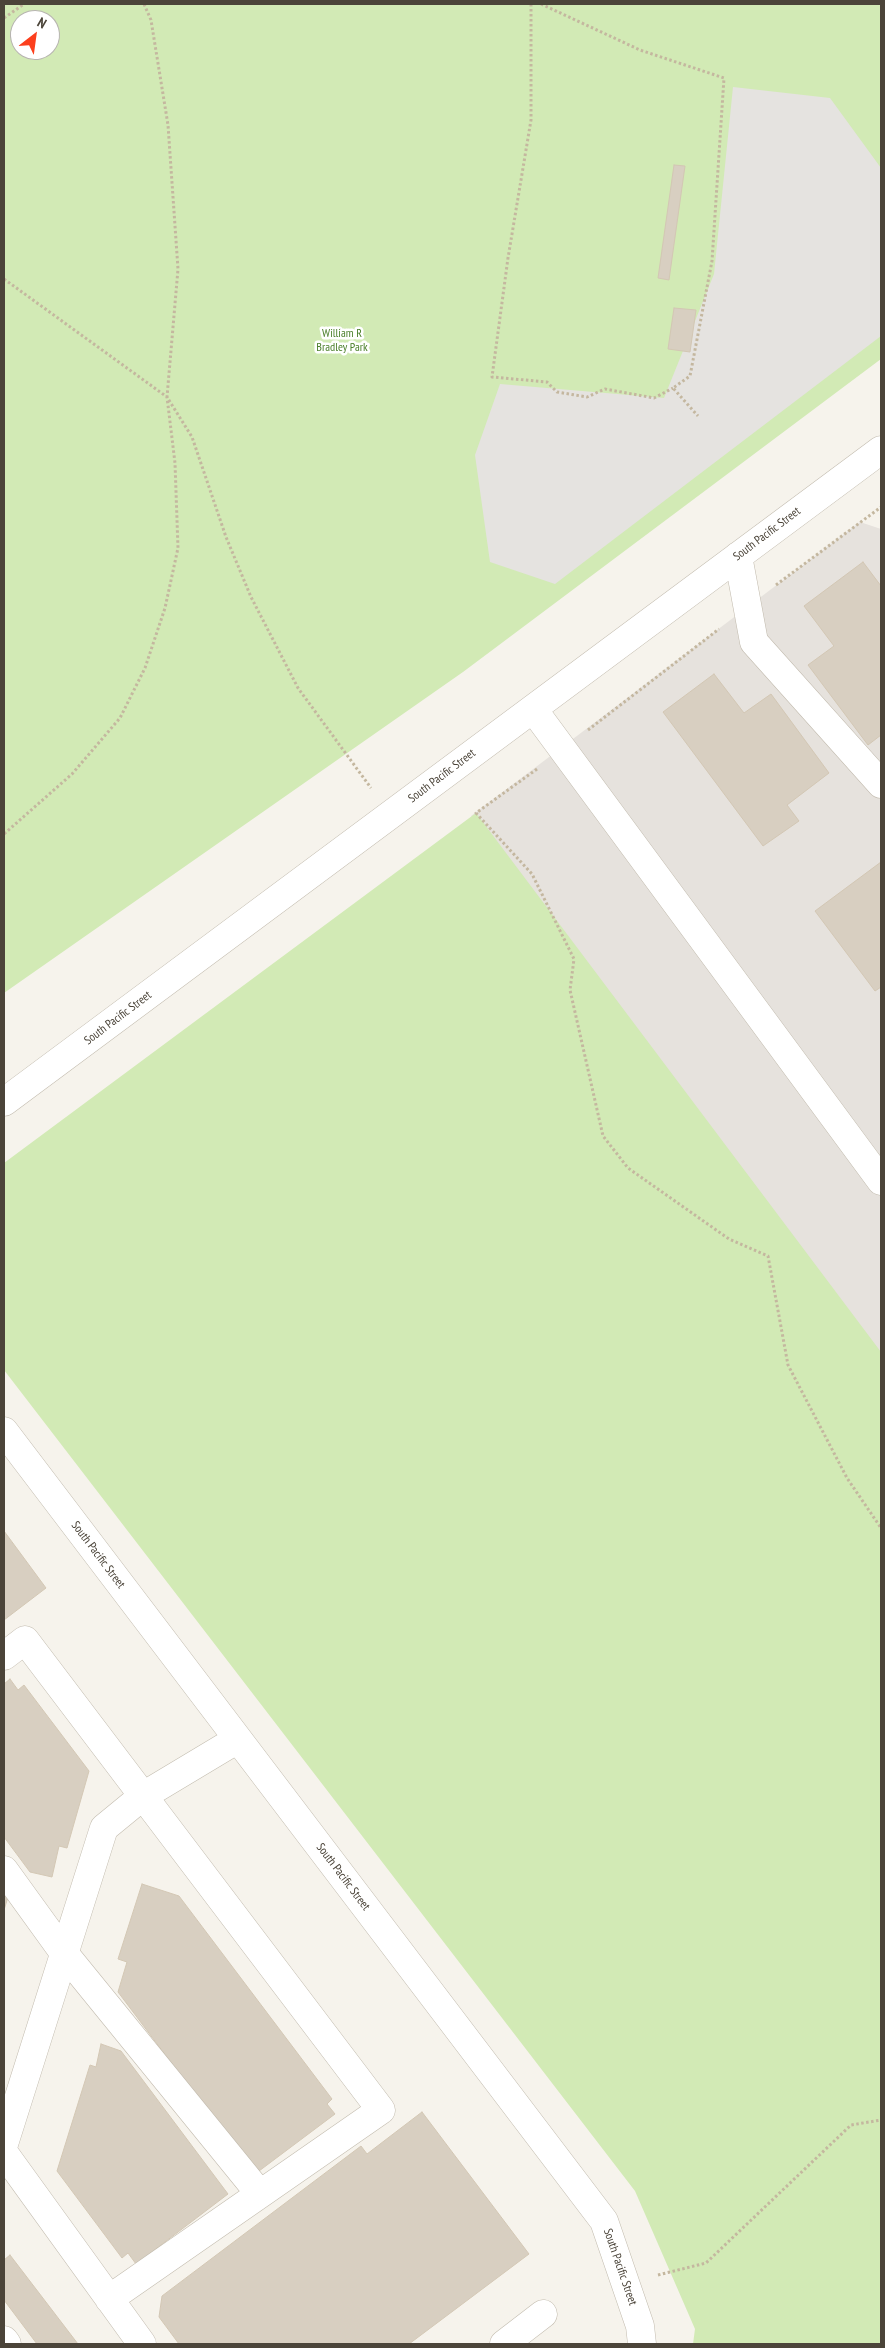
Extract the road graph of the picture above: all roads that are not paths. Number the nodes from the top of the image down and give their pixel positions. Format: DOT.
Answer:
graph roads {
  1 [pos="880,454"];
  2 [pos="738,556"];
  3 [pos="533,709"];
  4 [pos="881,784"];
  5 [pos="4,1102"];
  6 [pos="881,1181"];
  7 [pos="4,1431"];
  8 [pos="4,1656"];
  9 [pos="238,1739"];
  10 [pos="143,1796"];
  11 [pos="4,1870"];
  12 [pos="64,1953"];
  13 [pos="4,2144"];
  14 [pos="4,2153"];
  15 [pos="260,2194"];
  16 [pos="109,2299"];
  17 [pos="543,2314"];
  18 [pos="4,2340"];
  19 [pos="7,2344"];
  20 [pos="142,2344"];
  21 [pos="504,2344"];
  22 [pos="642,2344"];
  1 -- 2 [label="street, South Pacific Street"];
  2 -- 3 [label="street, South Pacific Street"];
  2 -- 4 [label="street"];
  3 -- 5 [label="street, South Pacific Street"];
  3 -- 6 [label="street"];
  7 -- 9 [label="street, South Pacific Street"];
  8 -- 10 [label="street"];
  9 -- 10 [label="street"];
  9 -- 22 [label="street, South Pacific Street"];
  10 -- 12 [label="street"];
  10 -- 15 [label="street"];
  11 -- 12 [label="street"];
  12 -- 13 [label="street"];
  12 -- 15 [label="street"];
  14 -- 16 [label="street"];
  15 -- 16 [label="street"];
  16 -- 20 [label="street"];
  17 -- 21 [label="street"];
  18 -- 19 [label="street"];
}
